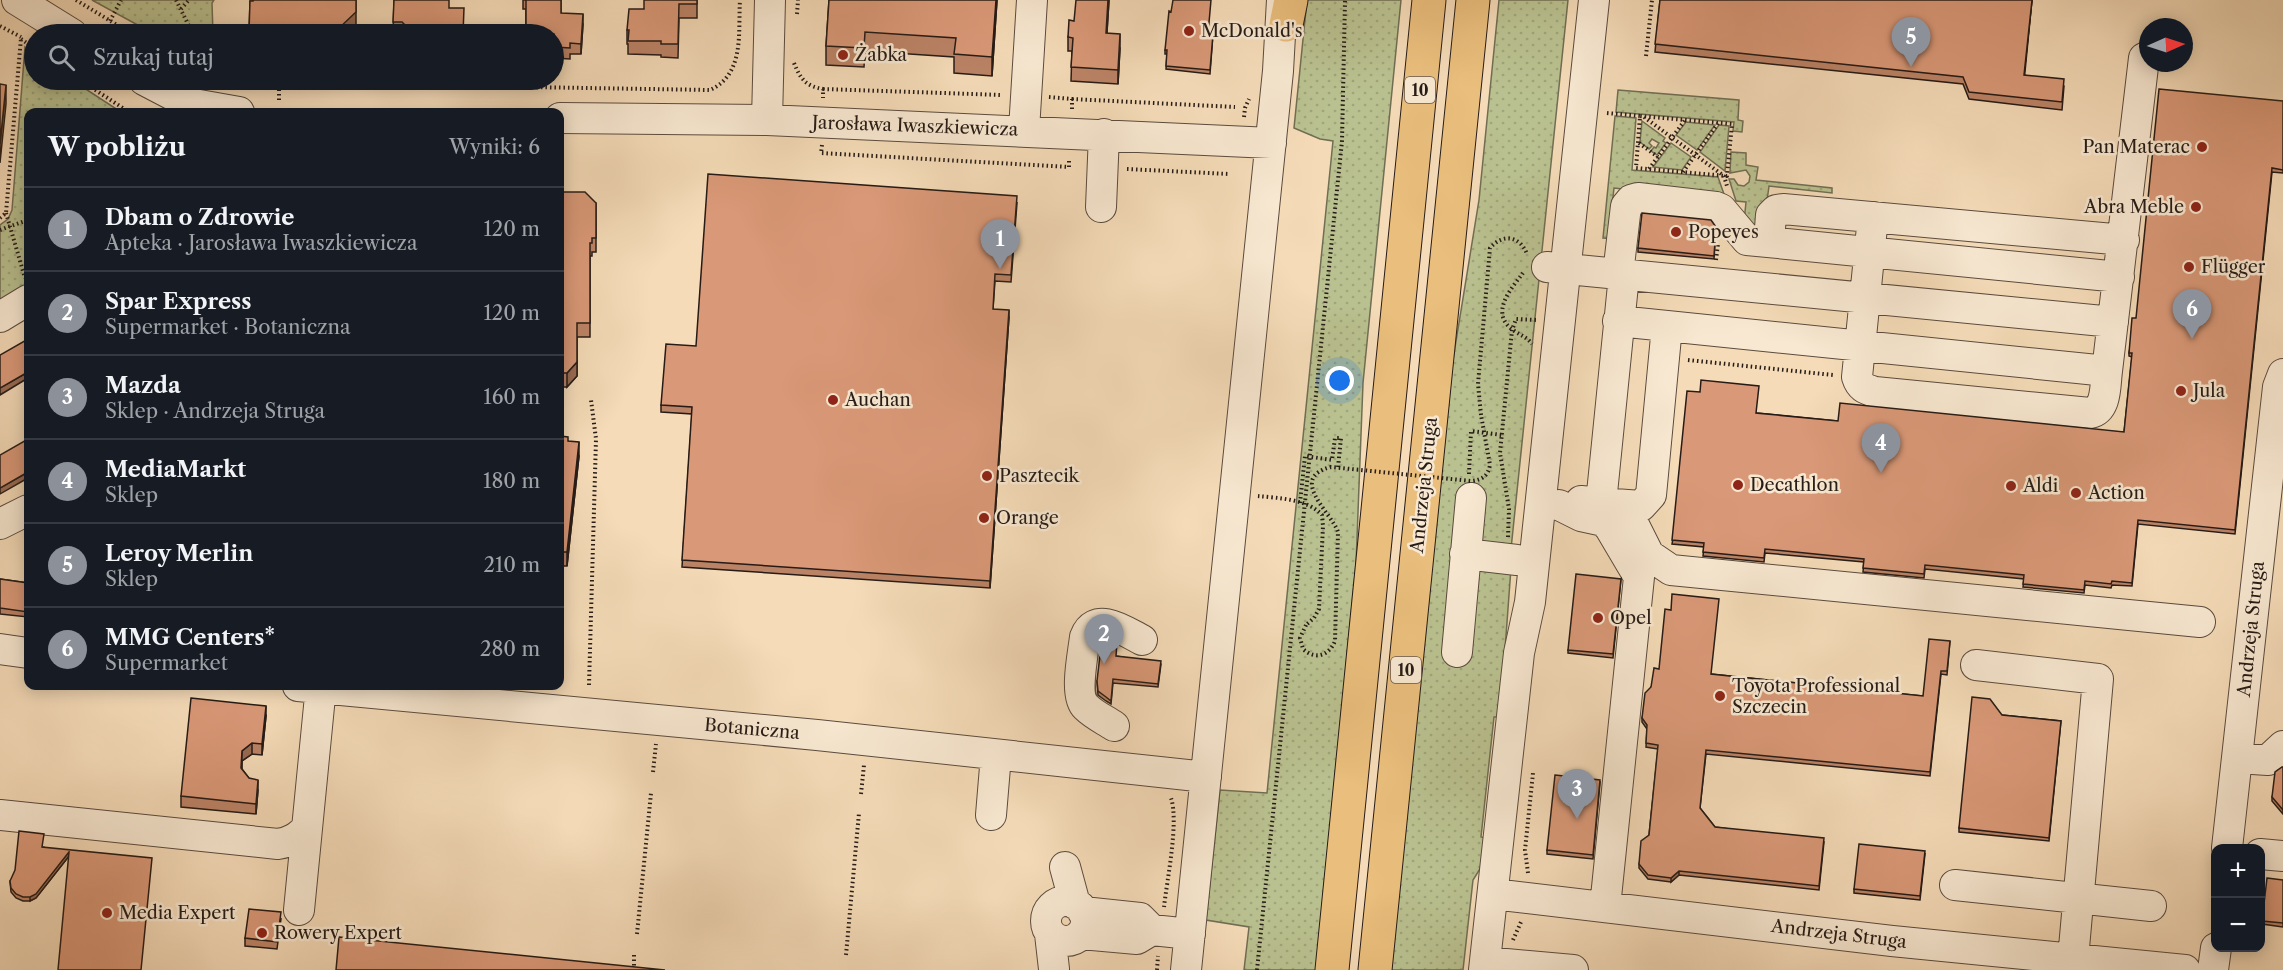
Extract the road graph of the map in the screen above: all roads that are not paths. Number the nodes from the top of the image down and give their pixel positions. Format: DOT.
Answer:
graph roads {
  1 [pos="16,0"];
  2 [pos="770,0"];
  3 [pos="1032,0"];
  4 [pos="1414,0"];
  5 [pos="1430,0"];
  6 [pos="1473,0"];
  7 [pos="1482,0"];
  8 [pos="1574,0"];
  9 [pos="1594,0"];
  10 [pos="1287,6"];
  11 [pos="56,24"];
  12 [pos="2142,72"];
  13 [pos="163,90"];
  14 [pos="216,108"];
  15 [pos="564,118"];
  16 [pos="767,120"];
  17 [pos="1024,130"];
  18 [pos="1104,134"];
  19 [pos="1271,143"];
  20 [pos="1458,146"];
  21 [pos="1411,180"];
  22 [pos="1101,207"];
  23 [pos="1873,217"];
  24 [pos="2124,240"];
  25 [pos="1758,241"];
  26 [pos="1870,253"];
  27 [pos="1551,267"];
  28 [pos="1621,275"];
  29 [pos="2119,277"];
  30 [pos="24,293"];
  31 [pos="1865,299"];
  32 [pos="0,317"];
  33 [pos="1618,321"];
  34 [pos="2113,322"];
  35 [pos="1667,326"];
  36 [pos="1860,346"];
  37 [pos="2107,371"];
  38 [pos="2283,374"];
  39 [pos="1471,498"];
  40 [pos="1541,504"];
  41 [pos="1613,504"];
  42 [pos="24,512"];
  43 [pos="0,524"];
  44 [pos="1465,554"];
  45 [pos="1517,560"];
  46 [pos="2200,622"];
  47 [pos="1142,640"];
  48 [pos="0,649"];
  49 [pos="24,652"];
  50 [pos="1457,652"];
  51 [pos="1519,653"];
  52 [pos="1976,665"];
  53 [pos="314,690"];
  54 [pos="355,690"];
  55 [pos="1114,726"];
  56 [pos="2283,746"];
  57 [pos="996,755"];
  58 [pos="2237,758"];
  59 [pos="1206,777"];
  60 [pos="0,815"];
  61 [pos="991,815"];
  62 [pos="307,828"];
  63 [pos="2228,844"];
  64 [pos="2265,854"];
  65 [pos="2283,856"];
  66 [pos="1954,885"];
  67 [pos="1493,894"];
  68 [pos="2078,898"];
  69 [pos="2151,906"];
  70 [pos="1605,907"];
  71 [pos="299,910"];
  72 [pos="1069,921"];
  73 [pos="1190,934"];
  74 [pos="2215,952"];
  75 [pos="2073,959"];
  76 [pos="1485,966"];
  77 [pos="1186,970"];
  78 [pos="1332,970"];
  79 [pos="1376,970"];
  80 [pos="1573,970"];
  81 [pos="2185,970"];
  82 [pos="2213,970"];
  1 -- 11 [label="street"];
  2 -- 16 [label="street"];
  3 -- 17 [label="street"];
  4 -- 21 [label="main road"];
  5 -- 21 [label="main road, 10"];
  6 -- 20 [label="main road, Andrzeja Struga / 10"];
  7 -- 20 [label="main road"];
  8 -- 27 [label="street"];
  9 -- 27 [label="street"];
  10 -- 19 [label="street"];
  12 -- 24 [label="street"];
  13 -- 14 [label="street"];
  15 -- 16 [label="street, Jarosława Iwaszkiewicza"];
  16 -- 17 [label="street, Jarosława Iwaszkiewicza"];
  17 -- 18 [label="street, Jarosława Iwaszkiewicza"];
  18 -- 19 [label="street, Jarosława Iwaszkiewicza"];
  18 -- 22 [label="street"];
  19 -- 59 [label="street"];
  20 -- 79 [label="main road, Andrzeja Struga / 10"];
  21 -- 78 [label="main road, 10"];
  23 -- 24 [label="street"];
  23 -- 25 [label="street"];
  23 -- 26 [label="street"];
  24 -- 29 [label="street"];
  25 -- 26 [label="street"];
  25 -- 28 [label="street"];
  26 -- 29 [label="street"];
  26 -- 31 [label="street"];
  27 -- 28 [label="street"];
  27 -- 40 [label="street"];
  27 -- 40 [label="street"];
  28 -- 31 [label="street"];
  28 -- 33 [label="street"];
  29 -- 34 [label="street"];
  30 -- 32 [label="street"];
  31 -- 34 [label="street"];
  31 -- 36 [label="street"];
  33 -- 35 [label="street"];
  33 -- 41 [label="street"];
  34 -- 37 [label="street"];
  35 -- 36 [label="street"];
  35 -- 41 [label="street"];
  36 -- 37 [label="street"];
  36 -- 37 [label="street"];
  38 -- 58 [label="street, Andrzeja Struga"];
  39 -- 44 [label="street"];
  40 -- 41 [label="street"];
  40 -- 45 [label="street"];
  40 -- 51 [label="street"];
  40 -- 70 [label="street"];
  41 -- 46 [label="street"];
  42 -- 43 [label="street"];
  44 -- 45 [label="street"];
  44 -- 50 [label="street"];
  45 -- 51 [label="street"];
  47 -- 55 [label="street"];
  48 -- 49 [label="street"];
  51 -- 67 [label="street"];
  52 -- 68 [label="street"];
  53 -- 62 [label="street"];
  54 -- 57 [label="street, Botaniczna"];
  56 -- 58 [label="street"];
  57 -- 59 [label="street, Botaniczna"];
  57 -- 61 [label="street"];
  58 -- 63 [label="street, Andrzeja Struga"];
  59 -- 73 [label="street"];
  60 -- 62 [label="street"];
  62 -- 71 [label="street"];
  64 -- 65 [label="street"];
  66 -- 68 [label="street"];
  67 -- 70 [label="street, Andrzeja Struga"];
  67 -- 76 [label="street"];
  68 -- 69 [label="street"];
  68 -- 75 [label="street"];
  70 -- 75 [label="street, Andrzeja Struga"];
  72 -- 73 [label="street"];
  73 -- 77 [label="street"];
  74 -- 82 [label="street"];
  75 -- 81 [label="street, Andrzeja Struga"];
  76 -- 80 [label="street"];
}
